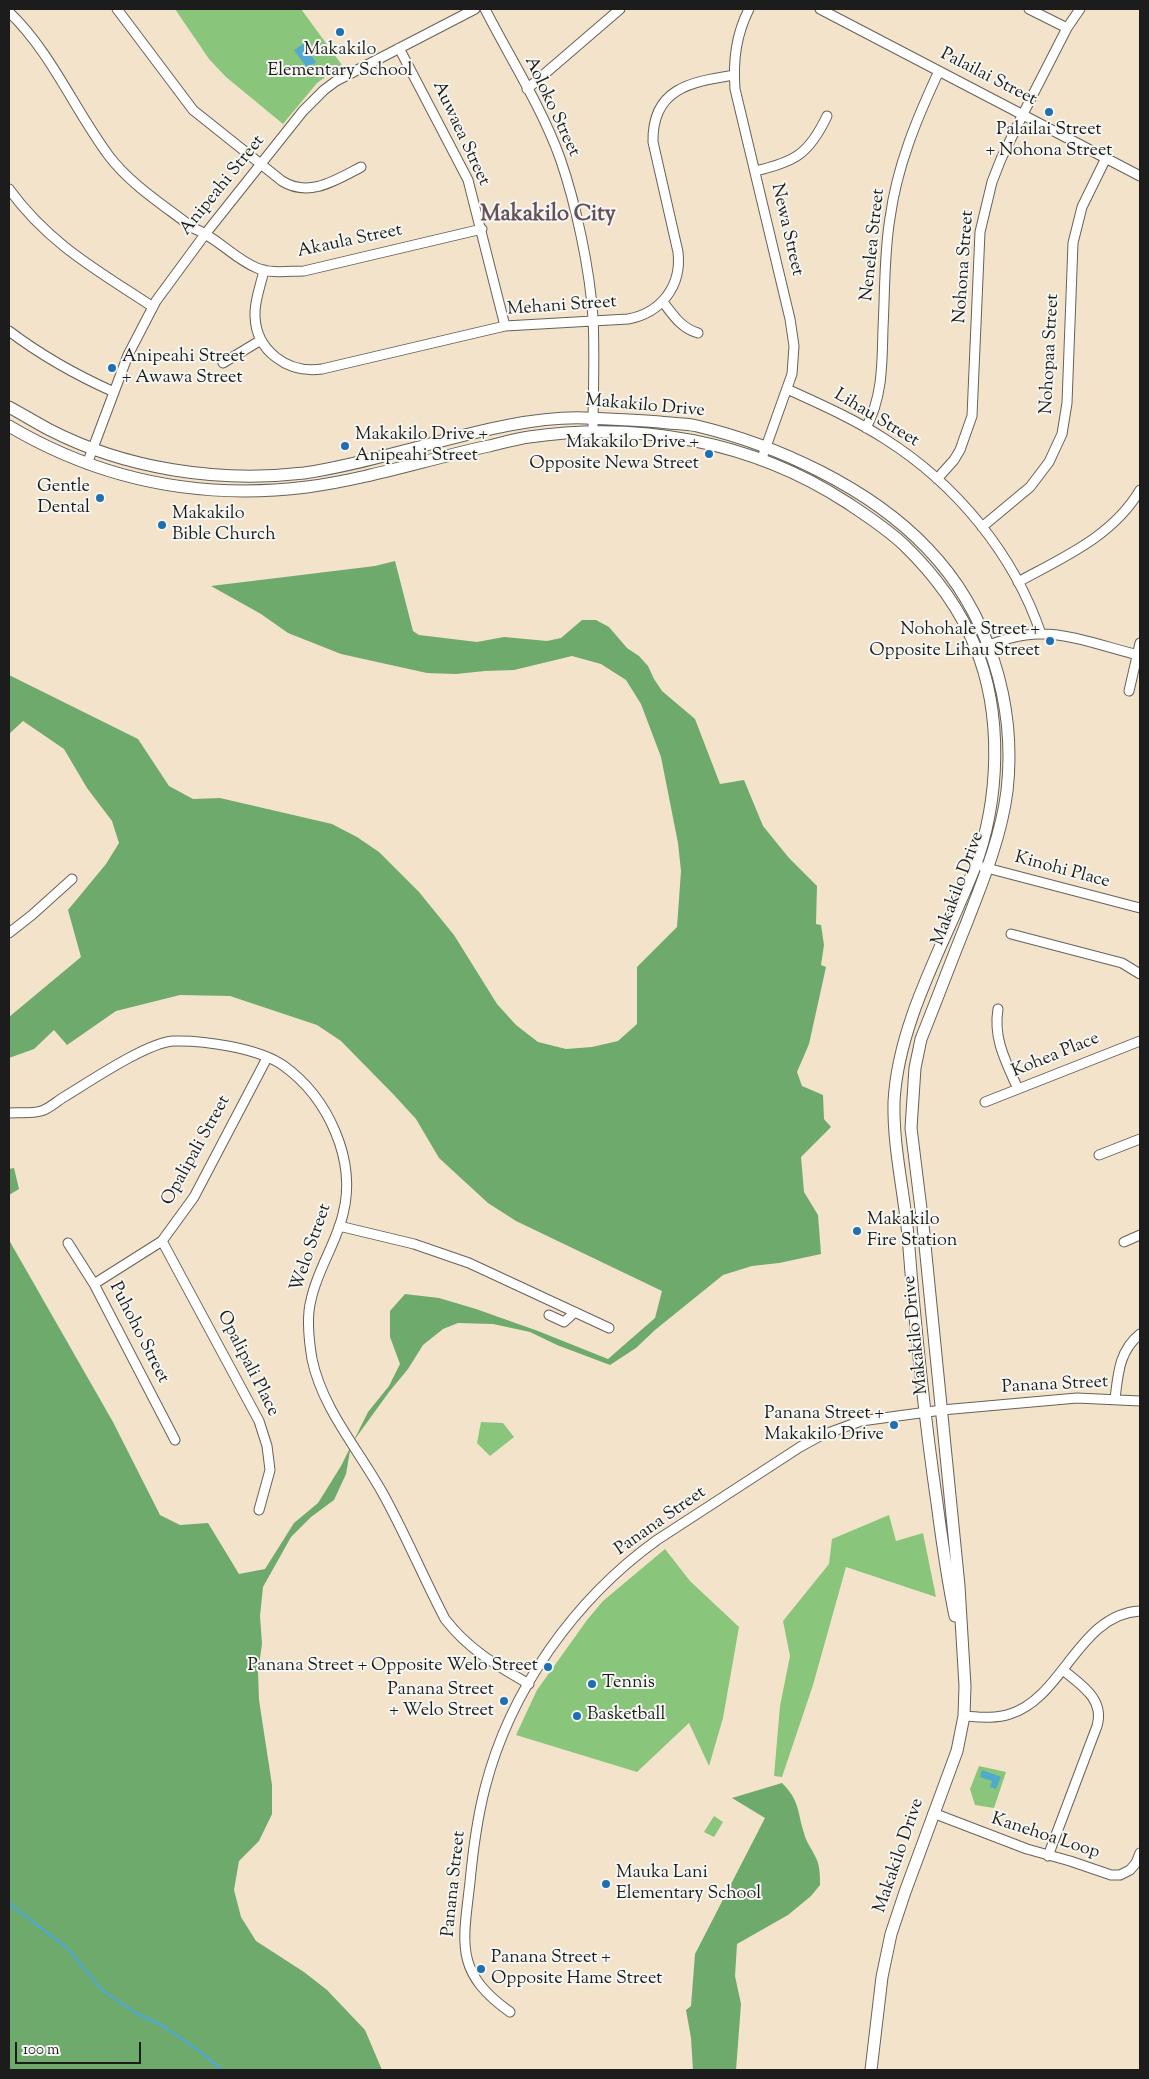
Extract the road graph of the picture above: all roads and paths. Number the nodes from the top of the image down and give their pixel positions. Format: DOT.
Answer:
graph roads {
  1 [pos="117,9"];
  2 [pos="475,9"];
  3 [pos="485,9"];
  4 [pos="620,9"];
  5 [pos="749,9"];
  6 [pos="820,9"];
  7 [pos="1029,9"];
  8 [pos="1080,9"];
  9 [pos="9,12"];
  10 [pos="1067,28"];
  11 [pos="399,48"];
  12 [pos="939,71"];
  13 [pos="734,74"];
  14 [pos="527,89"];
  15 [pos="1022,114"];
  16 [pos="827,116"];
  17 [pos="1106,158"];
  18 [pos="261,164"];
  19 [pos="361,167"];
  20 [pos="755,171"];
  21 [pos="1140,176"];
  22 [pos="9,189"];
  23 [pos="482,229"];
  24 [pos="206,233"];
  25 [pos="264,270"];
  26 [pos="663,302"];
  27 [pos="153,307"];
  28 [pos="593,319"];
  29 [pos="505,326"];
  30 [pos="9,331"];
  31 [pos="698,333"];
  32 [pos="261,340"];
  33 [pos="223,363"];
  34 [pos="787,389"];
  35 [pos="114,392"];
  36 [pos="9,406"];
  37 [pos="593,419"];
  38 [pos="9,426"];
  39 [pos="866,428"];
  40 [pos="593,432"];
  41 [pos="92,448"];
  42 [pos="764,453"];
  43 [pos="87,464"];
  44 [pos="937,479"];
  45 [pos="1140,490"];
  46 [pos="982,527"];
  47 [pos="1018,582"];
  48 [pos="1041,634"];
  49 [pos="1140,643"];
  50 [pos="988,645"];
  51 [pos="977,649"];
  52 [pos="1138,655"];
  53 [pos="1129,692"];
  54 [pos="976,865"];
  55 [pos="988,868"];
  56 [pos="72,880"];
  57 [pos="1140,908"];
  58 [pos="9,933"];
  59 [pos="1011,934"];
  60 [pos="1140,974"];
  61 [pos="998,1009"];
  62 [pos="1140,1040"];
  63 [pos="267,1058"];
  64 [pos="1018,1089"];
  65 [pos="984,1102"];
  66 [pos="9,1113"];
  67 [pos="1140,1139"];
  68 [pos="1099,1155"];
  69 [pos="923,1225"];
  70 [pos="339,1226"];
  71 [pos="907,1226"];
  72 [pos="1140,1235"];
  73 [pos="162,1241"];
  74 [pos="1124,1242"];
  75 [pos="68,1243"];
  76 [pos="94,1284"];
  77 [pos="575,1312"];
  78 [pos="549,1315"];
  79 [pos="609,1328"];
  80 [pos="1140,1334"];
  81 [pos="1116,1399"];
  82 [pos="1140,1401"];
  83 [pos="942,1410"];
  84 [pos="924,1412"];
  85 [pos="175,1440"];
  86 [pos="258,1510"];
  87 [pos="1140,1611"];
  88 [pos="964,1656"];
  89 [pos="1063,1670"];
  90 [pos="529,1684"];
  91 [pos="964,1716"];
  92 [pos="933,1813"];
  93 [pos="1140,1853"];
  94 [pos="1048,1856"];
  95 [pos="510,2012"];
  96 [pos="871,2070"];
  1 -- 18 [label="street"];
  2 -- 11 [label="street, Anipeahi Street"];
  3 -- 14 [label="street, Aoloko Street"];
  4 -- 14 [label="street"];
  5 -- 13 [label="street, Newa Street"];
  6 -- 12 [label="street, Palailai Street"];
  7 -- 10 [label="street"];
  8 -- 10 [label="street, Nohona Street"];
  9 -- 24 [label="street, Akaula Street"];
  10 -- 15 [label="street, Nohona Street"];
  11 -- 18 [label="street, Anipeahi Street"];
  11 -- 23 [label="street, Auwaea Street"];
  12 -- 15 [label="street, Palailai Street"];
  12 -- 39 [label="street, Nenelea Street"];
  13 -- 20 [label="street, Newa Street"];
  13 -- 26 [label="street, Mehani Street"];
  14 -- 28 [label="street, Aoloko Street"];
  15 -- 17 [label="street, Palailai Street"];
  15 -- 44 [label="street, Nohona Street"];
  16 -- 20 [label="street"];
  17 -- 21 [label="street, Palailai Street"];
  17 -- 46 [label="street, Nohopaa Street"];
  18 -- 19 [label="street"];
  18 -- 24 [label="street, Anipeahi Street"];
  20 -- 34 [label="street, Newa Street"];
  22 -- 27 [label="street"];
  23 -- 25 [label="street, Akaula Street"];
  23 -- 29 [label="street, Auwaea Street"];
  24 -- 25 [label="street, Akaula Street"];
  24 -- 27 [label="street, Anipeahi Street"];
  25 -- 32 [label="street, Mehani Street"];
  26 -- 28 [label="street, Mehani Street"];
  26 -- 31 [label="street"];
  27 -- 35 [label="street, Anipeahi Street"];
  28 -- 29 [label="street, Mehani Street"];
  28 -- 37 [label="street, Aoloko Street"];
  29 -- 32 [label="street, Mehani Street"];
  30 -- 35 [label="street"];
  32 -- 33 [label="street"];
  34 -- 39 [label="street, Lihau Street"];
  34 -- 42 [label="street, Newa Street"];
  35 -- 41 [label="street, Anipeahi Street"];
  36 -- 41 [label="main road, Makakilo Drive"];
  37 -- 40 [label="street, Aoloko Street"];
  37 -- 41 [label="main road, Makakilo Drive"];
  37 -- 42 [label="main road, Makakilo Drive"];
  38 -- 43 [label="main road, Makakilo Drive"];
  39 -- 44 [label="street, Lihau Street"];
  40 -- 42 [label="main road, Makakilo Drive"];
  40 -- 43 [label="main road, Makakilo Drive"];
  41 -- 43 [label="street, Anipeahi Street"];
  42 -- 50 [label="main road, Makakilo Drive"];
  42 -- 51 [label="main road, Makakilo Drive"];
  44 -- 46 [label="street, Lihau Street"];
  45 -- 47 [label="street"];
  46 -- 47 [label="street, Lihau Street"];
  47 -- 48 [label="street, Lihau Street"];
  48 -- 50 [label="street"];
  48 -- 52 [label="street"];
  49 -- 52 [label="street"];
  50 -- 51 [label="street"];
  50 -- 55 [label="main road, Makakilo Drive"];
  51 -- 54 [label="main road, Makakilo Drive"];
  52 -- 53 [label="street"];
  54 -- 55 [label="street, Kinohi Place"];
  54 -- 71 [label="main road, Makakilo Drive"];
  55 -- 57 [label="street, Kinohi Place"];
  55 -- 69 [label="main road, Makakilo Drive"];
  56 -- 58 [label="street"];
  59 -- 60 [label="street"];
  61 -- 64 [label="street"];
  62 -- 64 [label="street, Kohea Place"];
  63 -- 66 [label="street, Welo Street"];
  63 -- 70 [label="street, Welo Street"];
  63 -- 73 [label="street, Opalipali Street"];
  64 -- 65 [label="street, Kohea Place"];
  67 -- 68 [label="street"];
  69 -- 71 [label="main road"];
  69 -- 83 [label="main road, Makakilo Drive"];
  70 -- 77 [label="street"];
  70 -- 90 [label="street, Welo Street"];
  71 -- 84 [label="main road, Makakilo Drive"];
  72 -- 74 [label="street"];
  73 -- 76 [label="street, Opalipali Street"];
  73 -- 86 [label="street, Opalipali Place"];
  75 -- 76 [label="street, Puhoho Street"];
  76 -- 85 [label="street, Puhoho Street"];
  77 -- 78 [label="street"];
  77 -- 79 [label="street"];
  80 -- 81 [label="street"];
  81 -- 82 [label="street, Panana Street"];
  81 -- 83 [label="street, Panana Street"];
  83 -- 84 [label="street, Panana Street"];
  83 -- 88 [label="main road, Makakilo Drive"];
  84 -- 88 [label="main road, Makakilo Drive"];
  84 -- 90 [label="street, Panana Street"];
  87 -- 89 [label="street"];
  88 -- 91 [label="main road, Makakilo Drive"];
  89 -- 91 [label="street"];
  89 -- 94 [label="street"];
  90 -- 95 [label="street, Panana Street"];
  91 -- 92 [label="main road, Makakilo Drive"];
  92 -- 94 [label="street, Kanehoa Loop"];
  92 -- 96 [label="main road, Makakilo Drive"];
  93 -- 94 [label="street, Kanehoa Loop"];
}
